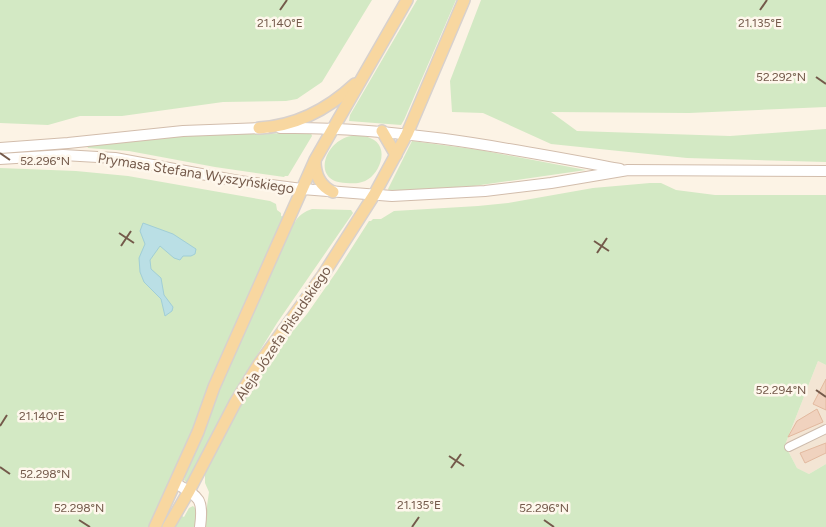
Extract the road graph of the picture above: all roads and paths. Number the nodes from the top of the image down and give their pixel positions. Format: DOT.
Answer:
graph roads {
  1 [pos="407,0"];
  2 [pos="464,0"];
  3 [pos="366,71"];
  4 [pos="333,127"];
  5 [pos="259,128"];
  6 [pos="382,131"];
  7 [pos="407,134"];
  8 [pos="0,148"];
  9 [pos="396,155"];
  10 [pos="0,159"];
  11 [pos="315,160"];
  12 [pos="628,170"];
  13 [pos="826,171"];
  14 [pos="302,189"];
  15 [pos="333,192"];
  16 [pos="374,195"];
  17 [pos="826,429"];
  18 [pos="790,447"];
  19 [pos="175,483"];
  20 [pos="188,491"];
  21 [pos="155,527"];
  22 [pos="168,527"];
  23 [pos="200,527"];
  1 -- 3 [label="main road"];
  2 -- 7 [label="main road"];
  3 -- 4 [label="main road"];
  3 -- 5 [label="main road"];
  4 -- 5 [label="main road, Prymasa Stefana Wyszyńskiego"];
  4 -- 6 [label="main road"];
  4 -- 11 [label="main road"];
  5 -- 8 [label="main road, Prymasa Stefana Wyszyńskiego"];
  6 -- 7 [label="main road"];
  6 -- 9 [label="main road"];
  7 -- 9 [label="main road"];
  7 -- 12 [label="main road"];
  9 -- 16 [label="main road"];
  10 -- 14 [label="main road, Prymasa Stefana Wyszyńskiego"];
  11 -- 14 [label="main road, Aleja Józefa Piłsudskiego"];
  11 -- 15 [label="main road"];
  12 -- 13 [label="main road"];
  12 -- 16 [label="main road"];
  14 -- 15 [label="main road, Prymasa Stefana Wyszyńskiego"];
  14 -- 19 [label="main road, Aleja Józefa Piłsudskiego"];
  15 -- 16 [label="main road"];
  16 -- 20 [label="main road, Aleja Józefa Piłsudskiego"];
  17 -- 18 [label="street"];
  19 -- 20 [label="main road"];
  19 -- 21 [label="main road, Aleja Józefa Piłsudskiego"];
  20 -- 22 [label="main road, Aleja Józefa Piłsudskiego"];
  20 -- 23 [label="main road"];
}
